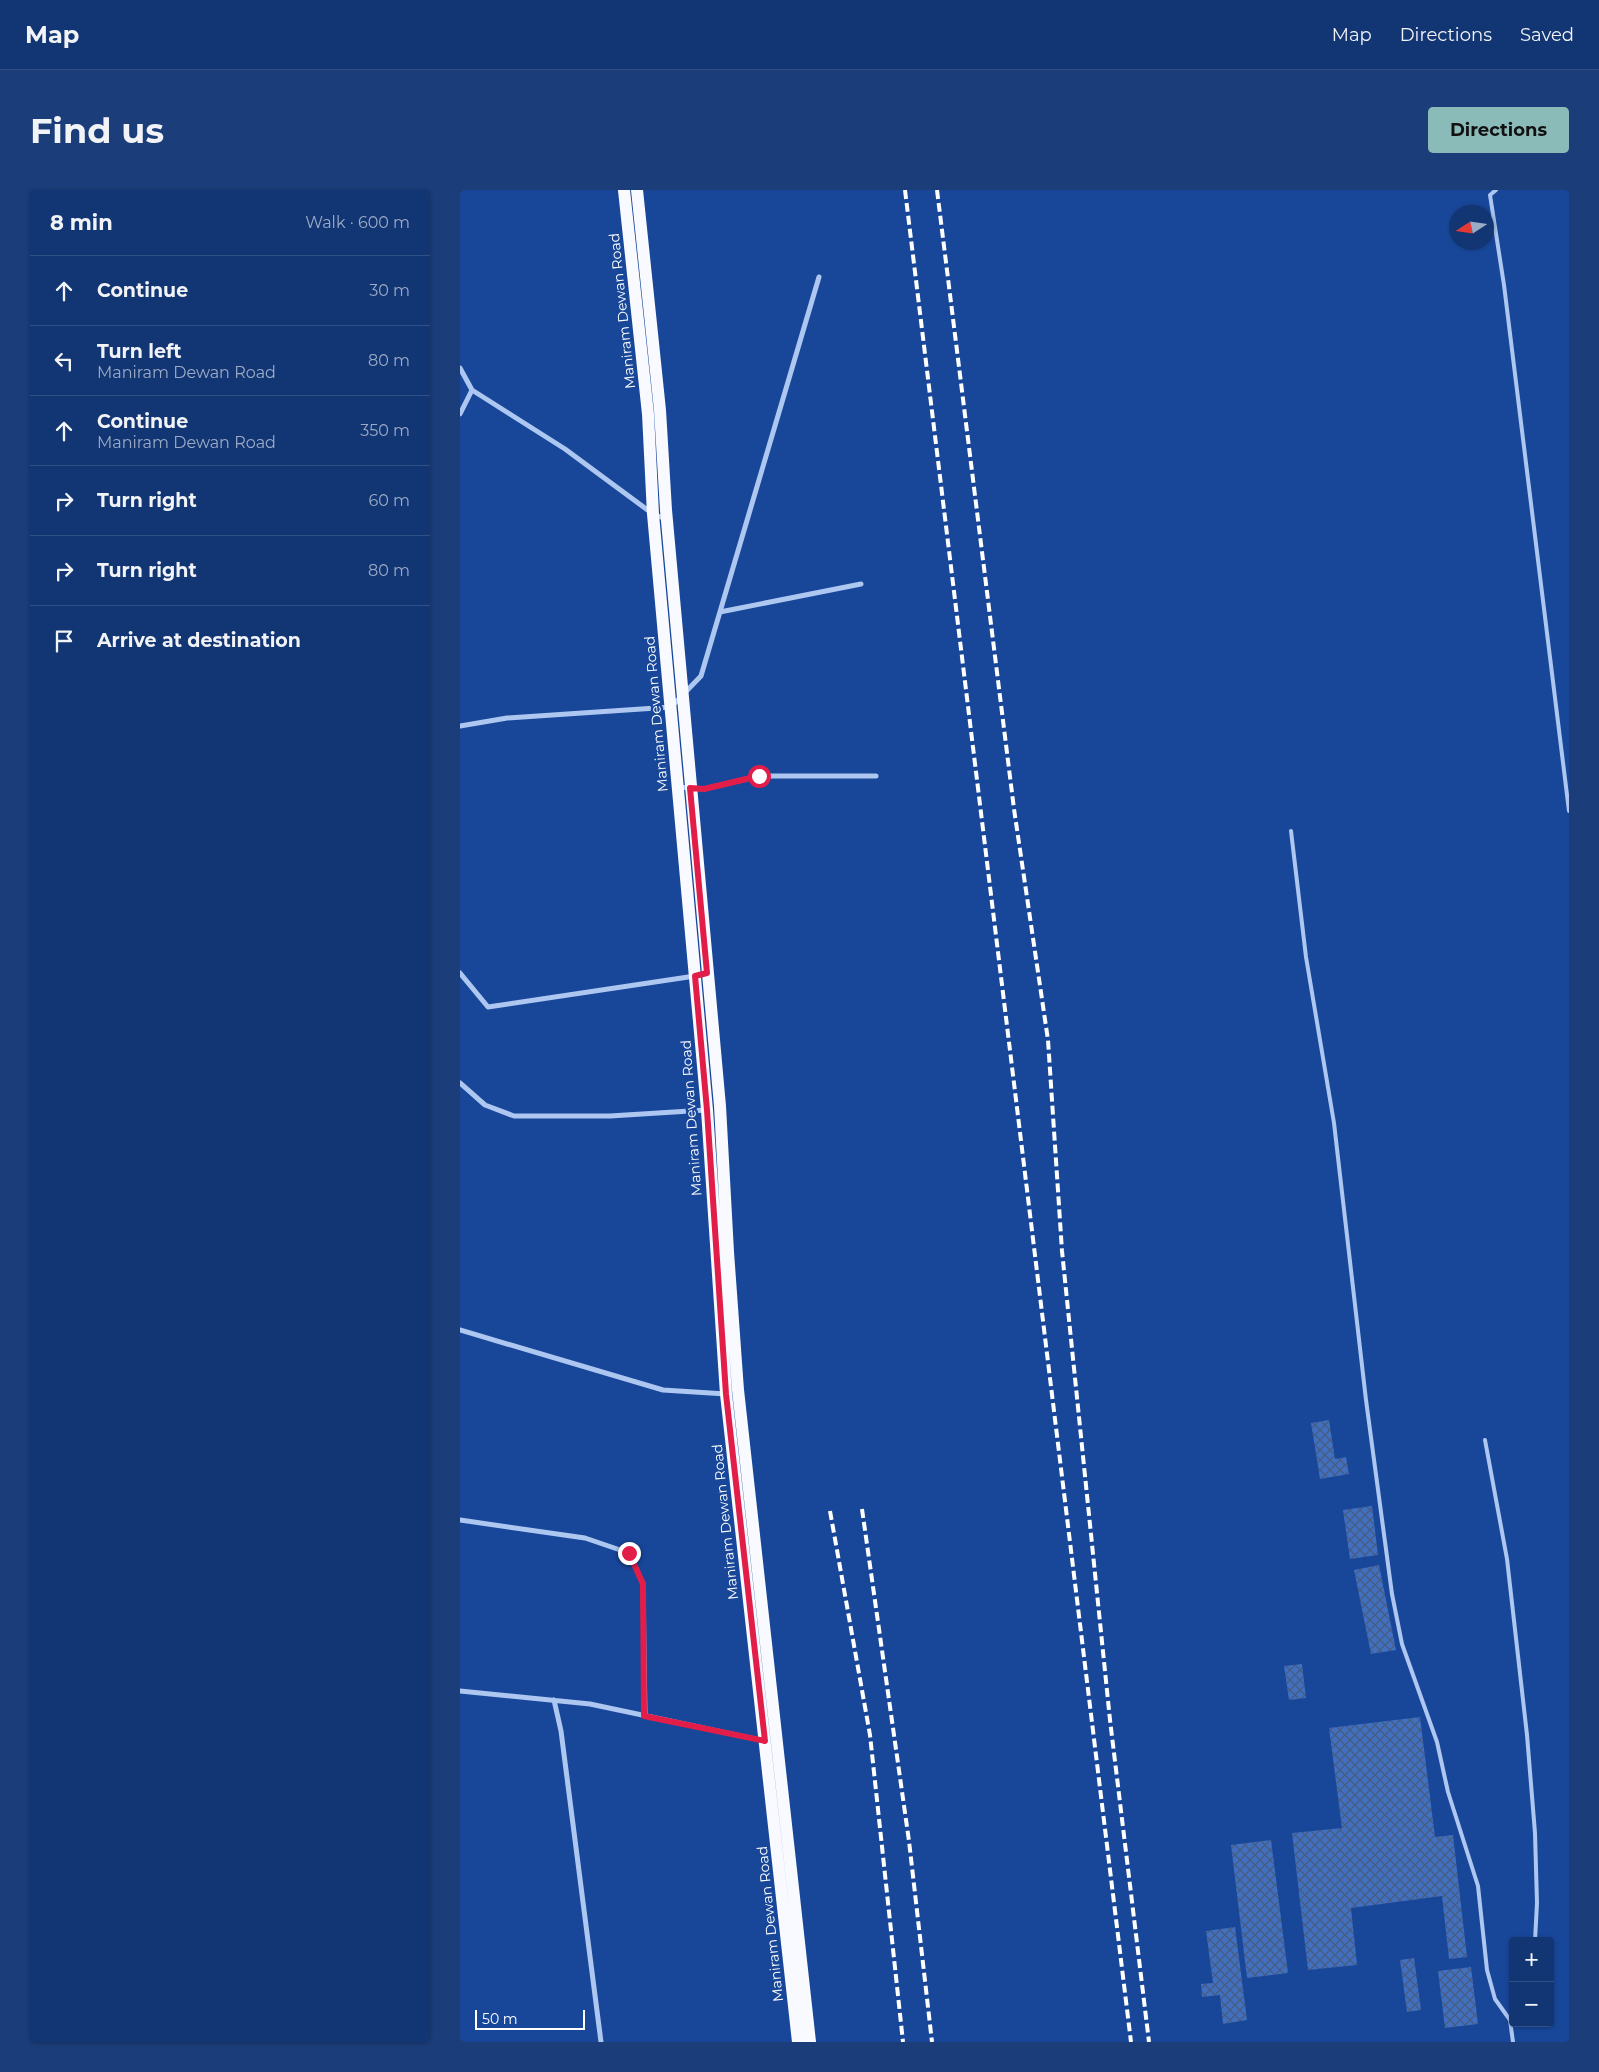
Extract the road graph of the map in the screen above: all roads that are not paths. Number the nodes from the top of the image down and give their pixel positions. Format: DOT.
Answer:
graph roads {
  1 [pos="624,190"];
  2 [pos="637,190"];
  3 [pos="1496,190"];
  4 [pos="820,277"];
  5 [pos="460,368"];
  6 [pos="472,390"];
  7 [pos="460,414"];
  8 [pos="653,514"];
  9 [pos="667,519"];
  10 [pos="861,584"];
  11 [pos="720,612"];
  12 [pos="683,695"];
  13 [pos="671,707"];
  14 [pos="460,726"];
  15 [pos="876,776"];
  16 [pos="677,788"];
  17 [pos="690,788"];
  18 [pos="1569,811"];
  19 [pos="1291,831"];
  20 [pos="460,973"];
  21 [pos="707,973"];
  22 [pos="695,976"];
  23 [pos="460,1084"];
  24 [pos="707,1110"];
  25 [pos="724,1283"];
  26 [pos="460,1330"];
  27 [pos="726,1394"];
  28 [pos="739,1395"];
  29 [pos="1485,1440"];
  30 [pos="460,1520"];
  31 [pos="460,1691"];
  32 [pos="554,1700"];
  33 [pos="644,1716"];
  34 [pos="777,1737"];
  35 [pos="765,1741"];
  36 [pos="1535,1937"];
  37 [pos="1509,2016"];
  38 [pos="1512,2027"];
  39 [pos="601,2042"];
  40 [pos="798,2042"];
  41 [pos="810,2042"];
  42 [pos="1513,2042"];
  1 -- 8 [label="main road, Maniram Dewan Road"];
  2 -- 9 [label="main road, Maniram Dewan Road"];
  3 -- 18 [label="lane"];
  4 -- 11 [label="street"];
  5 -- 6 [label="street"];
  6 -- 7 [label="street"];
  6 -- 8 [label="street"];
  8 -- 9 [label="street"];
  8 -- 13 [label="main road, Maniram Dewan Road"];
  9 -- 12 [label="main road, Maniram Dewan Road"];
  10 -- 11 [label="street"];
  11 -- 12 [label="street"];
  12 -- 13 [label="street"];
  12 -- 17 [label="main road, Maniram Dewan Road"];
  13 -- 14 [label="street"];
  13 -- 16 [label="main road, Maniram Dewan Road"];
  15 -- 17 [label="street"];
  16 -- 17 [label="street"];
  16 -- 22 [label="main road, Maniram Dewan Road"];
  17 -- 21 [label="main road, Maniram Dewan Road"];
  19 -- 37 [label="lane"];
  20 -- 22 [label="street"];
  21 -- 22 [label="street"];
  21 -- 25 [label="main road, Maniram Dewan Road"];
  22 -- 24 [label="main road, Maniram Dewan Road"];
  23 -- 24 [label="street"];
  24 -- 25 [label="main road, Maniram Dewan Road"];
  25 -- 27 [label="main road, Maniram Dewan Road"];
  25 -- 28 [label="main road, Maniram Dewan Road"];
  26 -- 27 [label="street"];
  27 -- 28 [label="street"];
  27 -- 35 [label="main road, Maniram Dewan Road"];
  28 -- 34 [label="main road, Maniram Dewan Road"];
  29 -- 36 [label="lane"];
  30 -- 33 [label="street"];
  31 -- 32 [label="street"];
  32 -- 33 [label="street"];
  32 -- 39 [label="street"];
  33 -- 35 [label="street"];
  34 -- 35 [label="street"];
  34 -- 41 [label="main road, Maniram Dewan Road"];
  35 -- 40 [label="main road, Maniram Dewan Road"];
  38 -- 42 [label="lane"];
}
